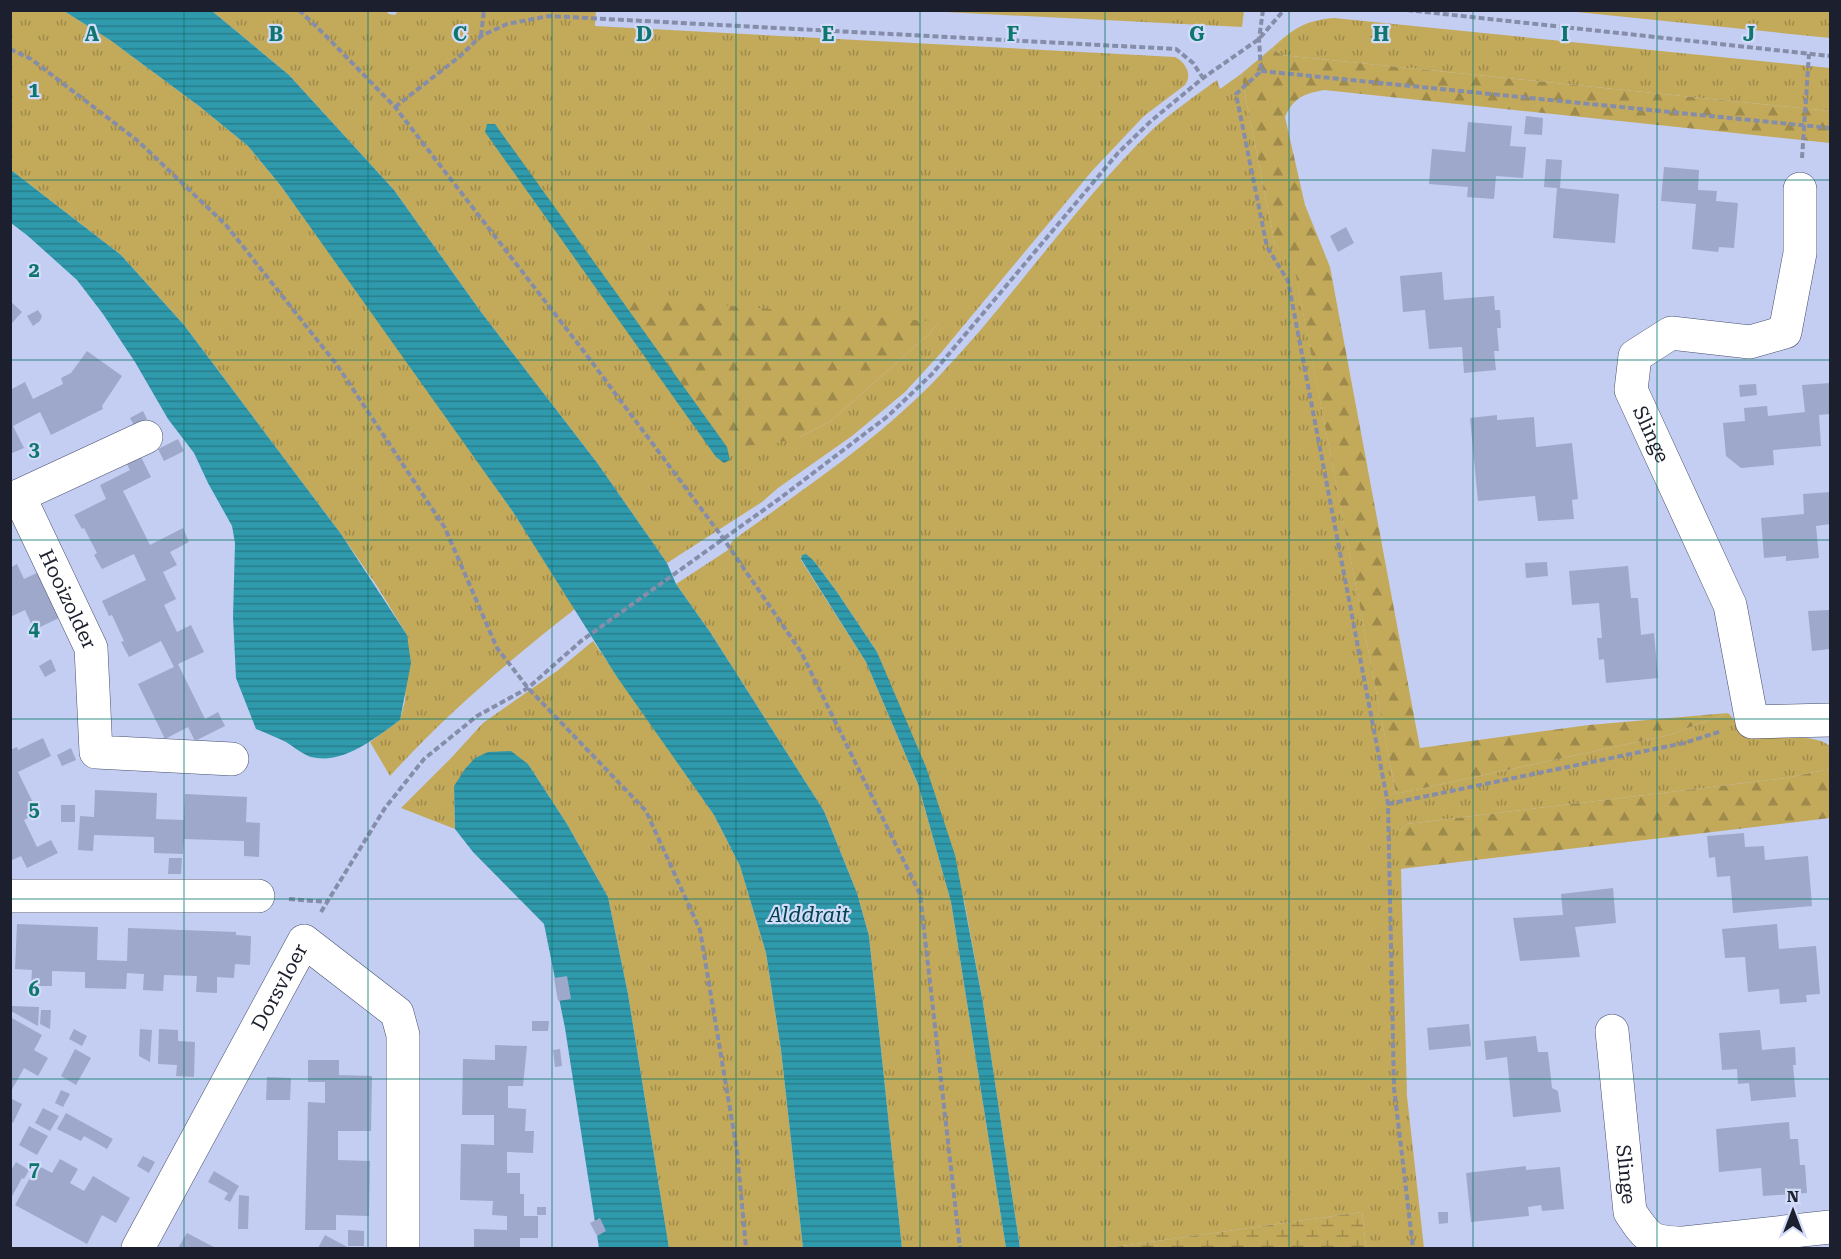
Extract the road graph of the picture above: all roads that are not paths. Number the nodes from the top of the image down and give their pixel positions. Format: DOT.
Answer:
graph roads {
  1 [pos="1800,189"];
  2 [pos="146,437"];
  3 [pos="15,498"];
  4 [pos="1830,720"];
  5 [pos="232,759"];
  6 [pos="10,896"];
  7 [pos="258,896"];
  8 [pos="1612,1031"];
  9 [pos="1830,1227"];
  10 [pos="138,1248"];
  11 [pos="403,1248"];
  1 -- 4 [label="street, Slinge"];
  2 -- 3 [label="street, Hooizolder"];
  3 -- 5 [label="street, Hooizolder"];
  6 -- 7 [label="street"];
  8 -- 9 [label="street, Slinge"];
  10 -- 11 [label="street, Dorsvloer"];
}
